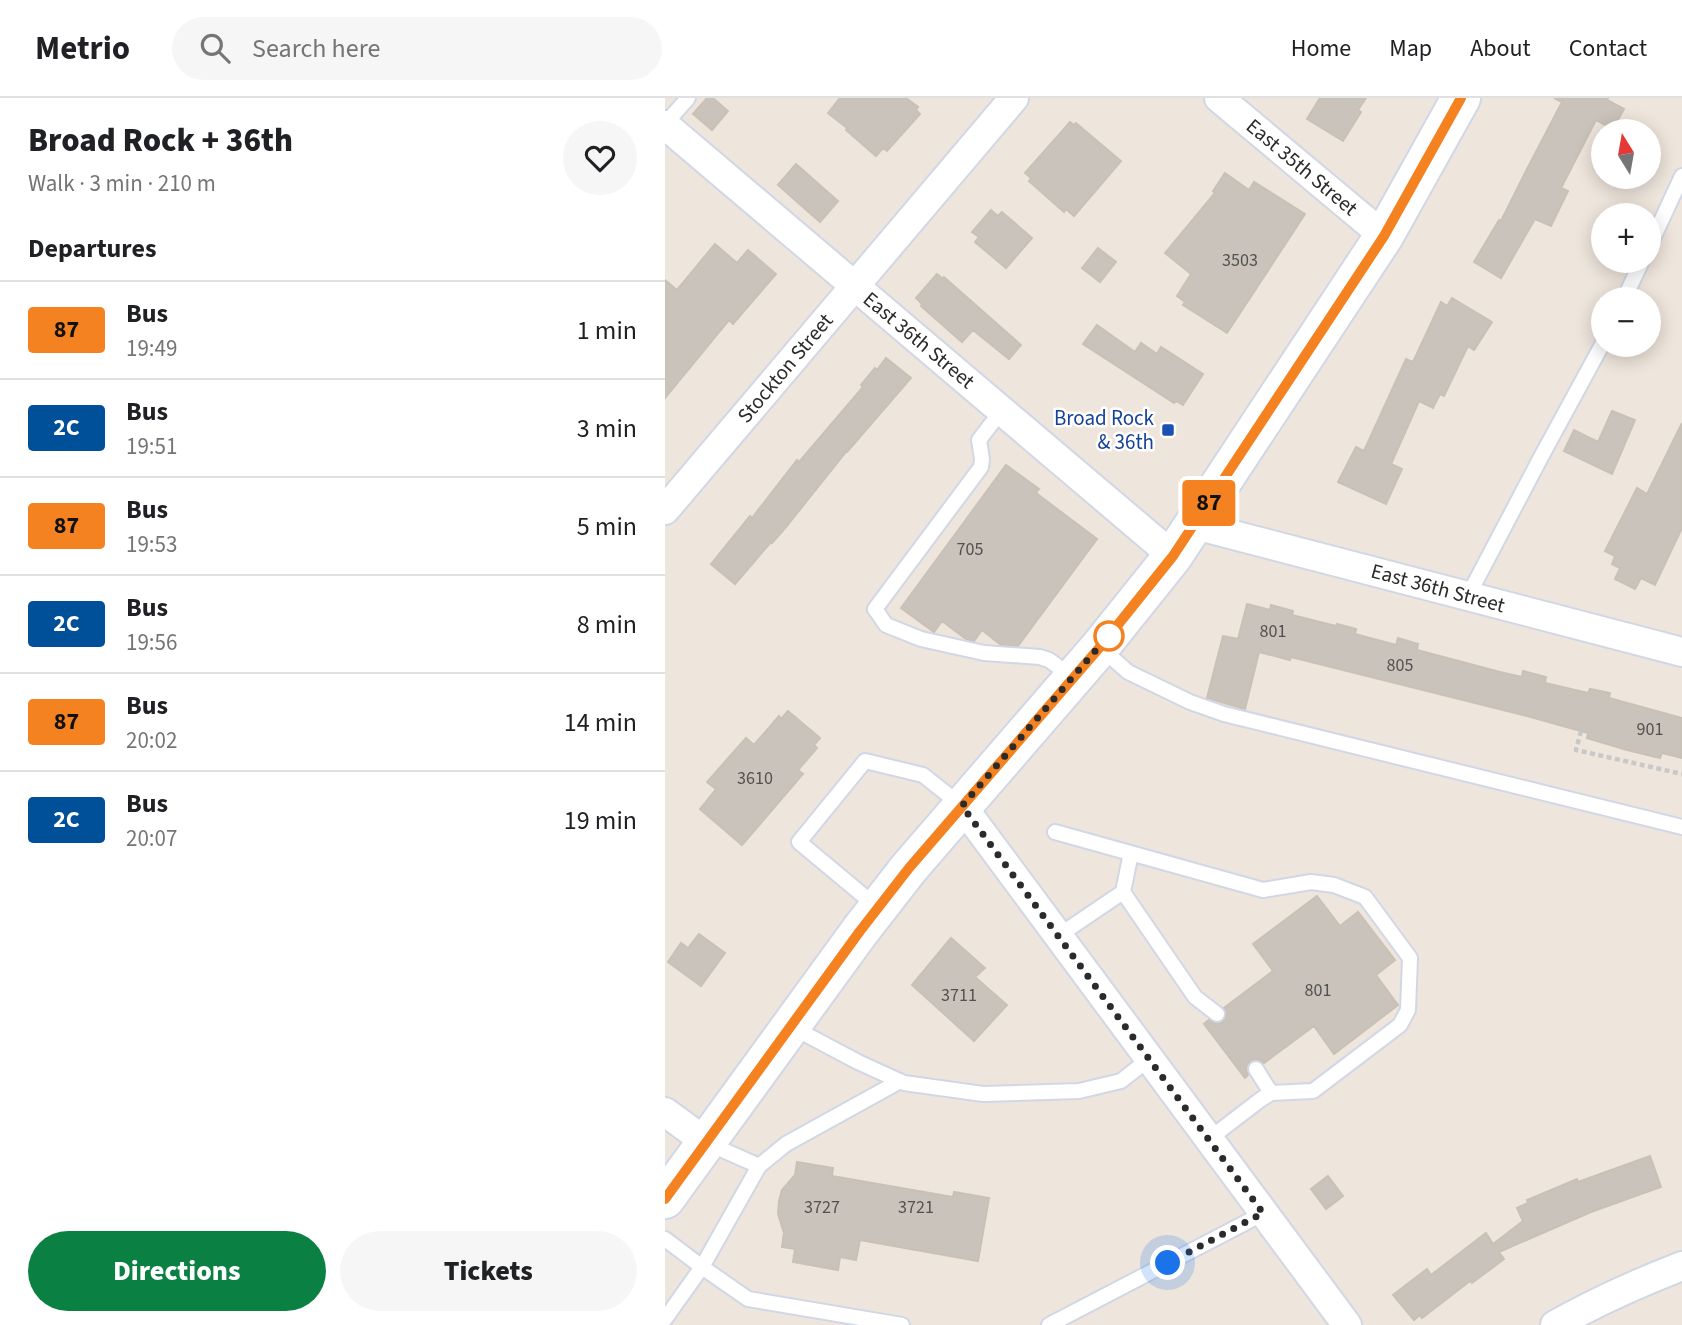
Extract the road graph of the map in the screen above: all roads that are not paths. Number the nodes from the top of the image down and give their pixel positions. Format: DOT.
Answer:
graph roads {
  1 [pos="688,98"];
  2 [pos="1014,98"];
  3 [pos="1219,98"];
  4 [pos="1461,98"];
  5 [pos="665,125"];
  6 [pos="1682,176"];
  7 [pos="1661,221"];
  8 [pos="1384,236"];
  9 [pos="855,285"];
  10 [pos="1595,357"];
  11 [pos="1002,410"];
  12 [pos="665,510"];
  13 [pos="1195,525"];
  14 [pos="1173,556"];
  15 [pos="1468,596"];
  16 [pos="1100,647"];
  17 [pos="1682,652"];
  18 [pos="1073,677"];
  19 [pos="962,806"];
  20 [pos="1682,827"];
  21 [pos="1055,832"];
  22 [pos="1131,853"];
  23 [pos="1123,892"];
  24 [pos="878,908"];
  25 [pos="1058,936"];
  26 [pos="1217,1014"];
  27 [pos="791,1026"];
  28 [pos="1149,1059"];
  29 [pos="1256,1069"];
  30 [pos="900,1081"];
  31 [pos="1271,1093"];
  32 [pos="665,1112"];
  33 [pos="1209,1139"];
  34 [pos="706,1142"];
  35 [pos="759,1166"];
  36 [pos="665,1199"];
  37 [pos="1263,1213"];
  38 [pos="665,1239"];
  39 [pos="1682,1266"];
  40 [pos="702,1267"];
  41 [pos="665,1319"];
  42 [pos="902,1325"];
  43 [pos="1049,1325"];
  44 [pos="1347,1325"];
  45 [pos="1555,1325"];
  1 -- 5 [label="lane"];
  2 -- 9 [label="street, Stockton Street"];
  3 -- 8 [label="street, East 35th Street"];
  4 -- 8 [label="main road"];
  5 -- 9 [label="street, East 36th Street"];
  6 -- 7 [label="lane"];
  8 -- 13 [label="main road"];
  9 -- 11 [label="street, East 36th Street"];
  9 -- 12 [label="street, Stockton Street"];
  10 -- 15 [label="lane"];
  11 -- 14 [label="street, East 36th Street"];
  11 -- 18 [label="lane"];
  13 -- 14 [label="main road"];
  13 -- 15 [label="street, East 36th Street"];
  14 -- 16 [label="main road"];
  15 -- 17 [label="street, East 36th Street"];
  16 -- 18 [label="main road"];
  16 -- 20 [label="lane"];
  18 -- 19 [label="main road"];
  19 -- 24 [label="main road"];
  19 -- 24 [label="lane"];
  19 -- 25 [label="street"];
  21 -- 22 [label="lane"];
  22 -- 23 [label="lane"];
  22 -- 31 [label="lane"];
  23 -- 25 [label="lane"];
  23 -- 26 [label="lane"];
  24 -- 27 [label="main road"];
  25 -- 28 [label="street"];
  27 -- 30 [label="lane"];
  27 -- 34 [label="main road"];
  28 -- 30 [label="lane"];
  28 -- 33 [label="street"];
  29 -- 31 [label="lane"];
  30 -- 35 [label="lane"];
  31 -- 33 [label="lane"];
  32 -- 34 [label="street"];
  33 -- 37 [label="street"];
  34 -- 35 [label="lane"];
  34 -- 36 [label="main road"];
  35 -- 40 [label="lane"];
  37 -- 43 [label="lane"];
  37 -- 44 [label="street"];
  38 -- 40 [label="lane"];
  39 -- 45 [label="street"];
  40 -- 41 [label="lane"];
  40 -- 42 [label="lane"];
}
